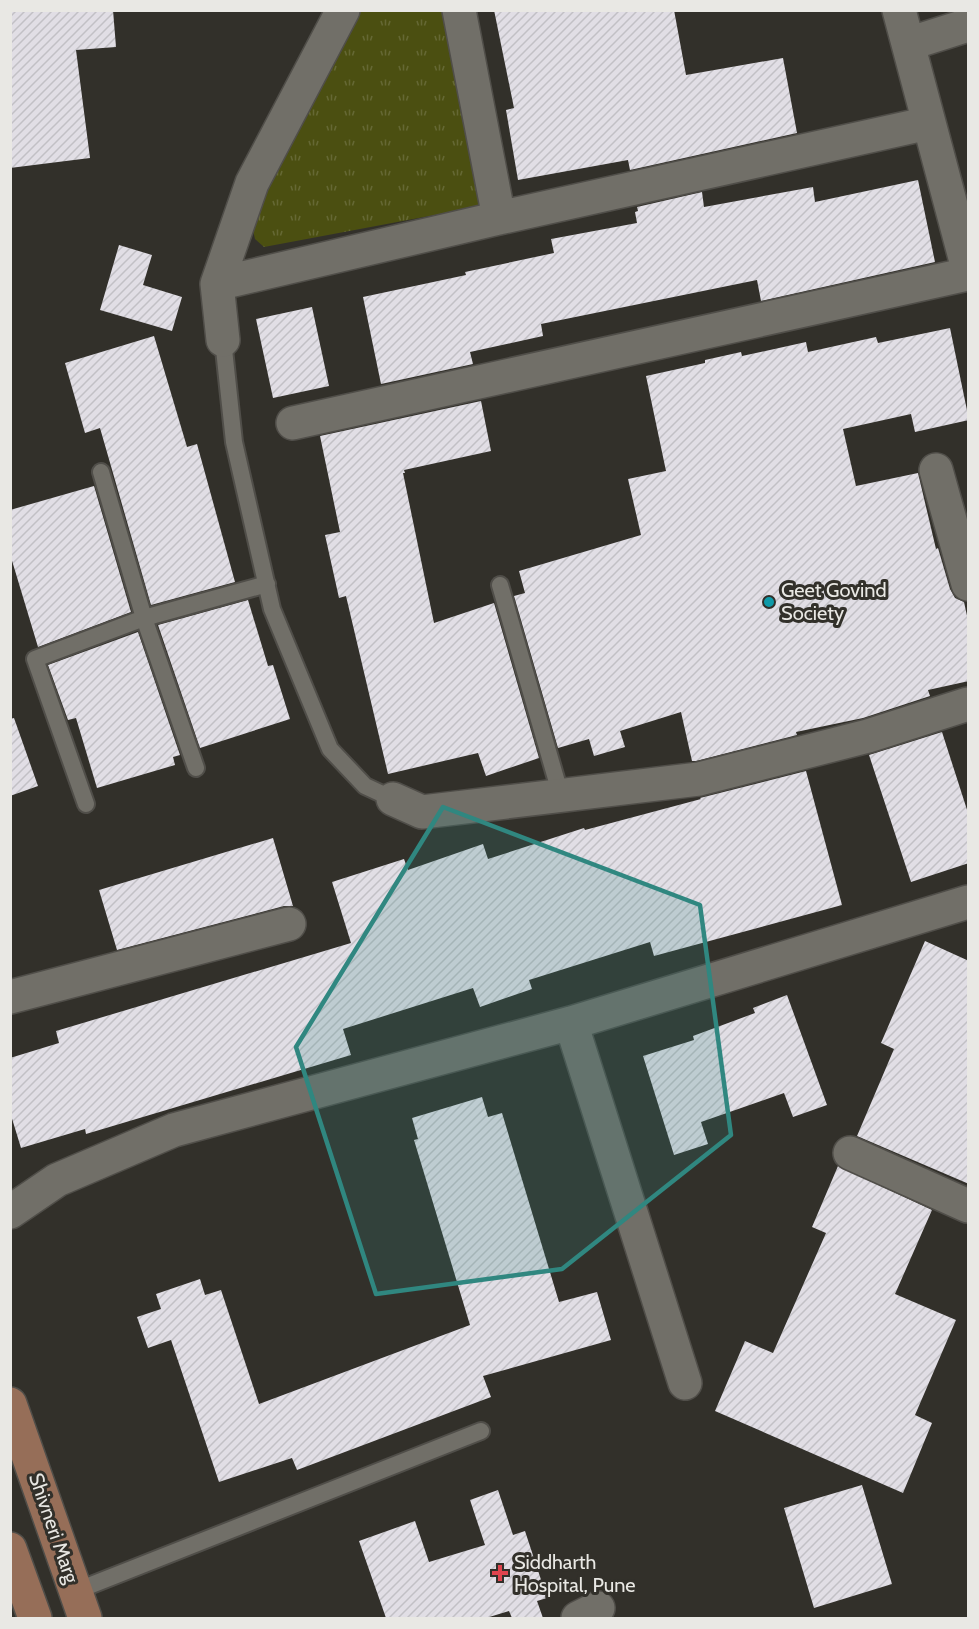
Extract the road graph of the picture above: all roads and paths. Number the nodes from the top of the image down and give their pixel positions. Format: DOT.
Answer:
graph roads {
  1 [pos="343,10"];
  2 [pos="459,10"];
  3 [pos="899,10"];
  4 [pos="969,25"];
  5 [pos="908,44"];
  6 [pos="929,123"];
  7 [pos="499,218"];
  8 [pos="963,227"];
  9 [pos="969,269"];
  10 [pos="969,274"];
  11 [pos="217,284"];
  12 [pos="223,340"];
  13 [pos="293,423"];
  14 [pos="936,470"];
  15 [pos="101,472"];
  16 [pos="267,584"];
  17 [pos="969,584"];
  18 [pos="500,585"];
  19 [pos="144,618"];
  20 [pos="969,704"];
  21 [pos="196,768"];
  22 [pos="561,796"];
  23 [pos="393,799"];
  24 [pos="86,804"];
  25 [pos="969,902"];
  26 [pos="289,924"];
  27 [pos="10,997"];
  28 [pos="571,1023"];
  29 [pos="850,1153"];
  30 [pos="969,1206"];
  31 [pos="10,1212"];
  32 [pos="685,1383"];
  33 [pos="10,1404"];
  34 [pos="481,1431"];
  35 [pos="10,1549"];
  36 [pos="81,1605"];
  37 [pos="35,1618"];
  1 -- 11 [label="street"];
  2 -- 7 [label="street"];
  3 -- 5 [label="street"];
  4 -- 5 [label="street"];
  5 -- 6 [label="street"];
  6 -- 7 [label="street"];
  6 -- 8 [label="street"];
  7 -- 11 [label="street"];
  8 -- 9 [label="street"];
  10 -- 13 [label="street"];
  11 -- 12 [label="street"];
  12 -- 16 [label="lane"];
  14 -- 17 [label="street"];
  15 -- 19 [label="lane"];
  16 -- 19 [label="lane"];
  16 -- 23 [label="lane"];
  18 -- 22 [label="lane"];
  19 -- 21 [label="lane"];
  19 -- 24 [label="lane"];
  20 -- 22 [label="street"];
  22 -- 23 [label="street"];
  25 -- 28 [label="street"];
  26 -- 27 [label="street"];
  28 -- 31 [label="street"];
  28 -- 32 [label="street"];
  29 -- 30 [label="street"];
  33 -- 36 [label="main road, Shivneri Marg"];
  34 -- 36 [label="lane"];
  35 -- 37 [label="main road"];
}
